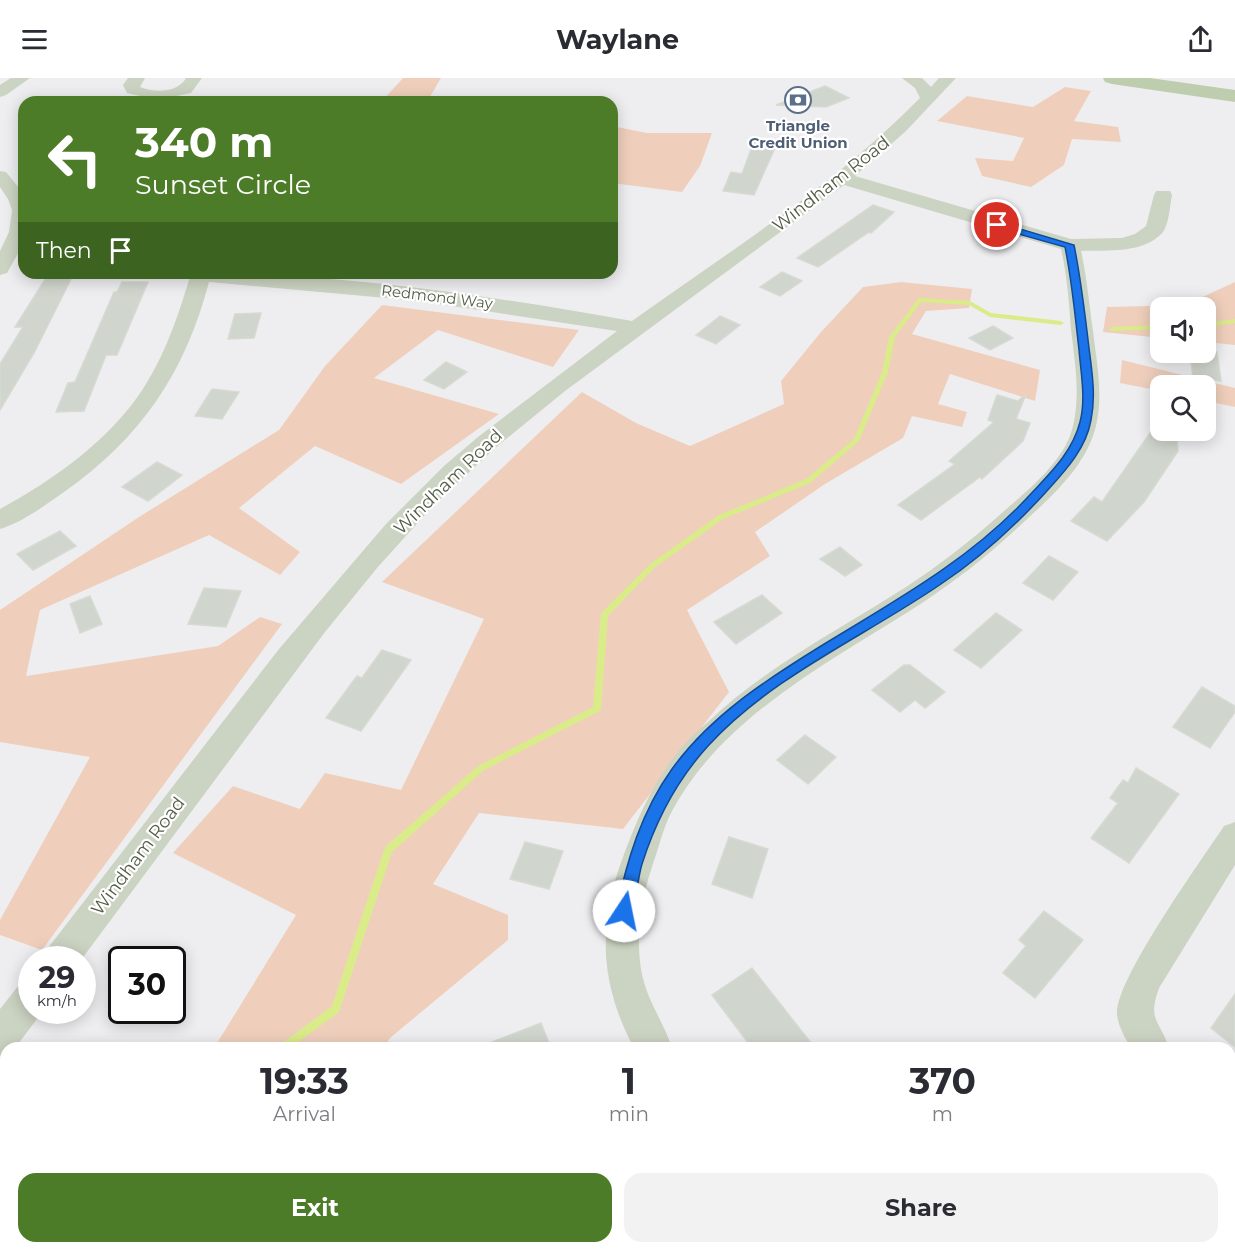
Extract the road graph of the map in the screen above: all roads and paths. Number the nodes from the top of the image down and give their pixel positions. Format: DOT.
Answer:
graph roads {
  1 [pos="22,78"];
  2 [pos="137,78"];
  3 [pos="194,78"];
  4 [pos="910,78"];
  5 [pos="948,78"];
  6 [pos="1112,78"];
  7 [pos="0,92"];
  8 [pos="1235,96"];
  9 [pos="928,98"];
  10 [pos="0,176"];
  11 [pos="844,179"];
  12 [pos="1163,195"];
  13 [pos="18,196"];
  14 [pos="18,231"];
  15 [pos="1070,245"];
  16 [pos="0,269"];
  17 [pos="199,279"];
  18 [pos="269,279"];
  19 [pos="636,328"];
  20 [pos="0,520"];
  21 [pos="1235,836"];
  22 [pos="71,946"];
  23 [pos="18,1015"];
  24 [pos="1143,1036"];
  25 [pos="0,1038"];
  26 [pos="651,1042"];
  1 -- 7 [label="street"];
  2 -- 3 [label="street"];
  4 -- 9 [label="street"];
  5 -- 9 [label="street, Windham Road"];
  6 -- 8 [label="main road"];
  9 -- 11 [label="street, Windham Road"];
  10 -- 13 [label="street"];
  11 -- 15 [label="street"];
  11 -- 19 [label="street, Windham Road"];
  12 -- 15 [label="street"];
  14 -- 16 [label="street"];
  15 -- 26 [label="street"];
  17 -- 20 [label="street"];
  18 -- 19 [label="street, Redmond Way"];
  19 -- 22 [label="street, Windham Road"];
  21 -- 24 [label="street"];
  23 -- 25 [label="street"];
}
